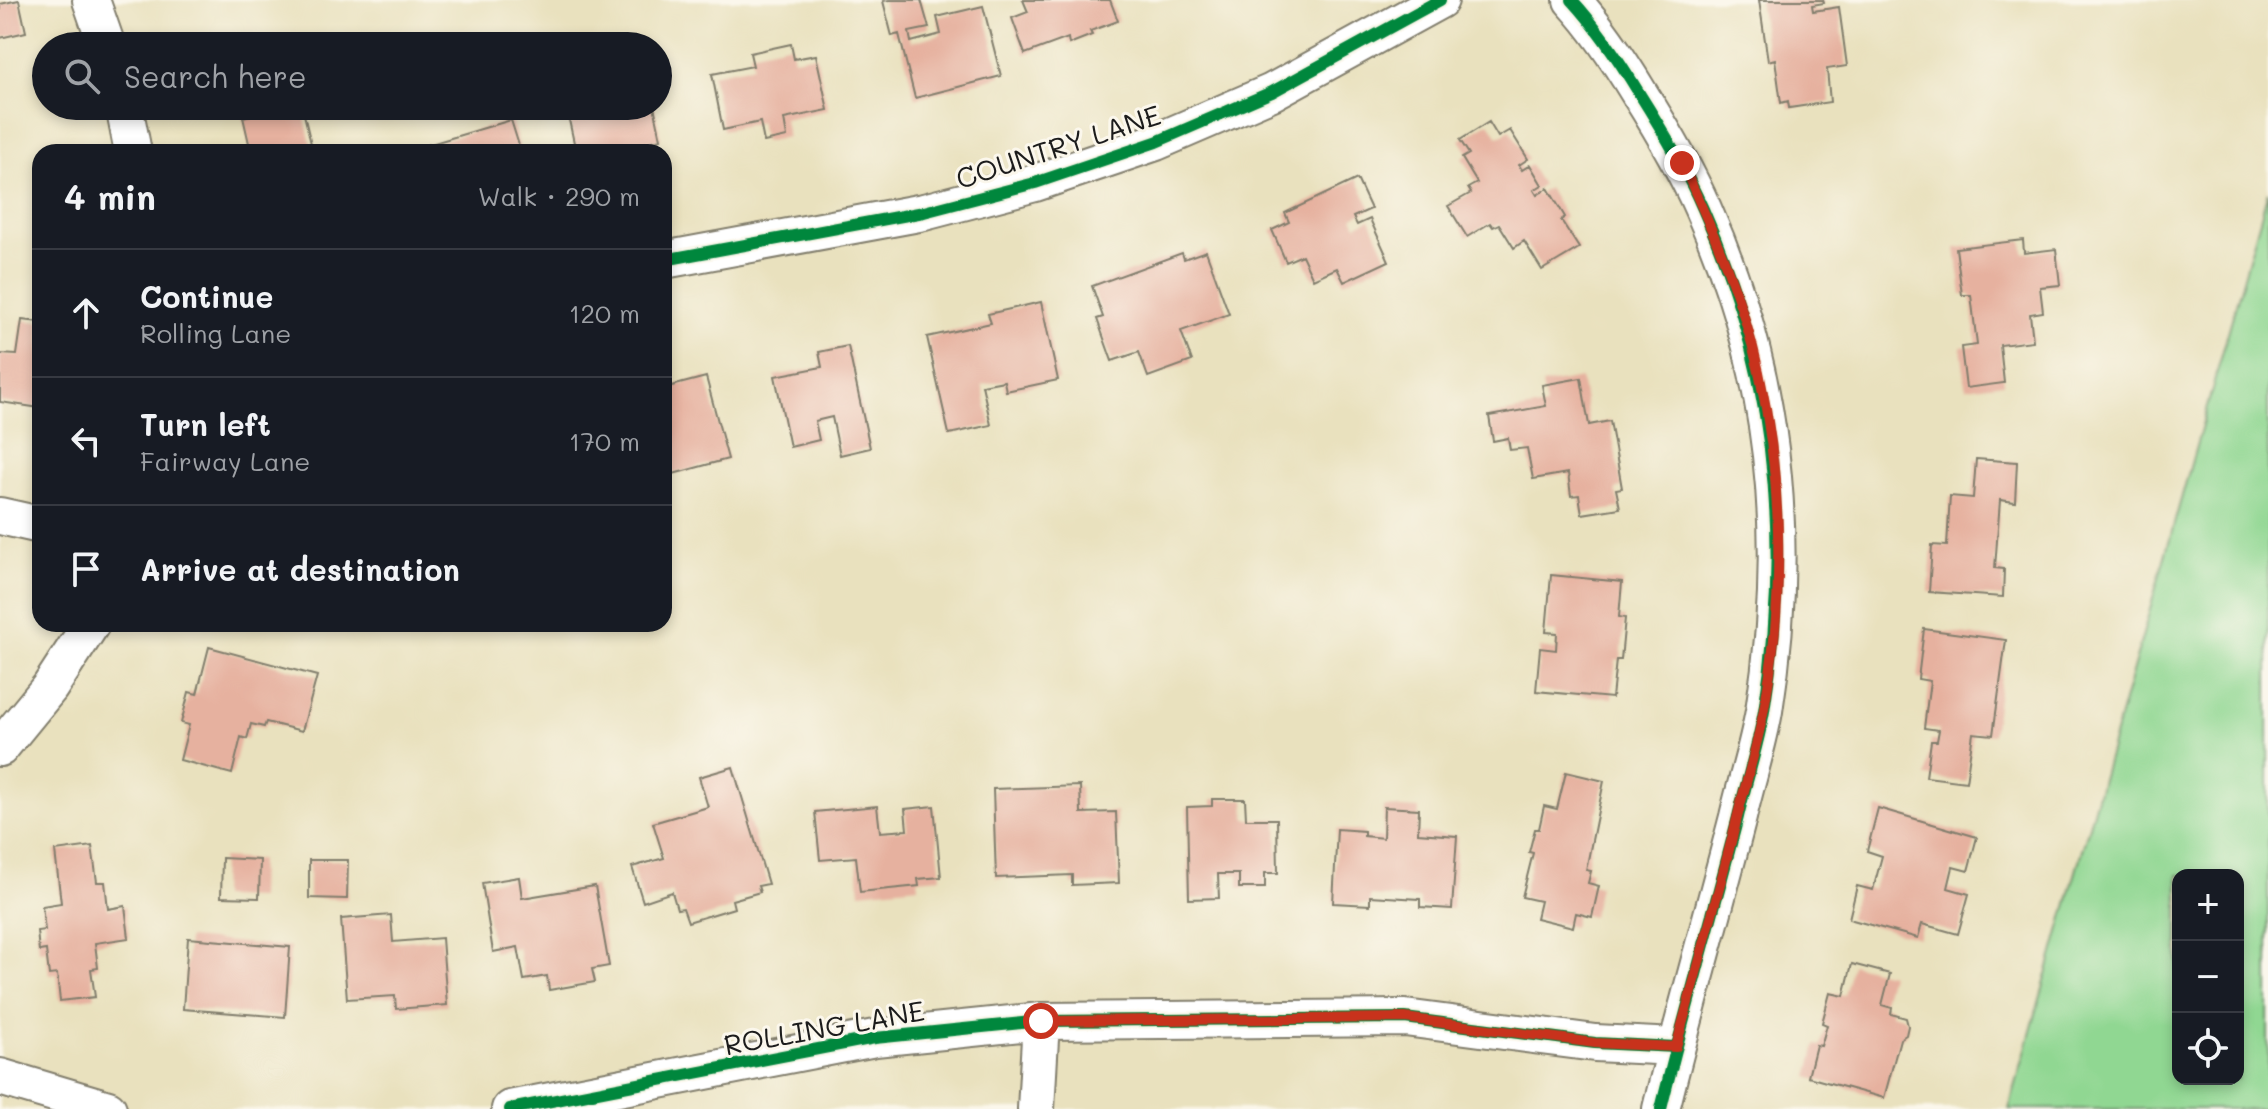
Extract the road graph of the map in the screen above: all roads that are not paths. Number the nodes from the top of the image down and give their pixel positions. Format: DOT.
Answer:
graph roads {
  1 [pos="91,0"];
  2 [pos="1440,0"];
  3 [pos="1572,0"];
  4 [pos="102,32"];
  5 [pos="127,120"];
  6 [pos="131,144"];
  7 [pos="672,259"];
  8 [pos="0,516"];
  9 [pos="32,523"];
  10 [pos="86,632"];
  11 [pos="0,748"];
  12 [pos="1041,1021"];
  13 [pos="1676,1047"];
  14 [pos="0,1077"];
  15 [pos="108,1109"];
  16 [pos="510,1109"];
  17 [pos="1036,1109"];
  18 [pos="1661,1109"];
  1 -- 4 [label="street"];
  2 -- 7 [label="street, COUNTRY LANE"];
  3 -- 13 [label="street"];
  5 -- 6 [label="street"];
  8 -- 9 [label="street"];
  10 -- 11 [label="street"];
  12 -- 13 [label="street, ROLLING LANE"];
  12 -- 16 [label="street, ROLLING LANE"];
  12 -- 17 [label="street"];
  13 -- 18 [label="street"];
  14 -- 15 [label="street"];
}
